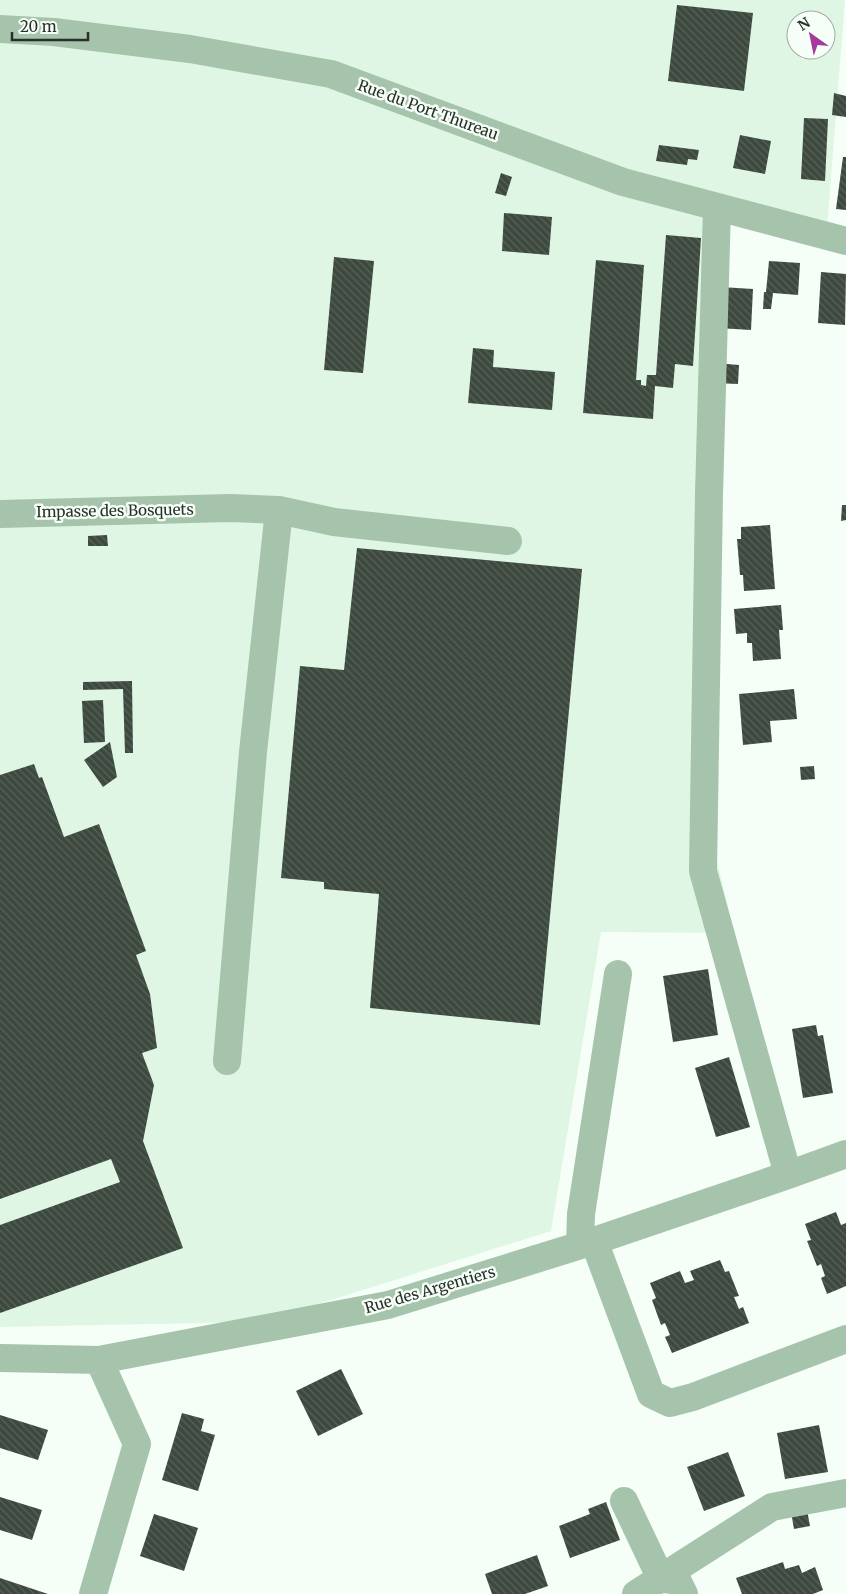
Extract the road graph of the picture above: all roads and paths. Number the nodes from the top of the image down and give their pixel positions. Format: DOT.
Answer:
graph roads {
  1 [pos="0,28"];
  2 [pos="717,207"];
  3 [pos="846,241"];
  4 [pos="279,510"];
  5 [pos="0,514"];
  6 [pos="508,541"];
  7 [pos="618,974"];
  8 [pos="227,1061"];
  9 [pos="846,1154"];
  10 [pos="788,1175"];
  11 [pos="587,1243"];
  12 [pos="846,1339"];
  13 [pos="0,1358"];
  14 [pos="99,1360"];
  15 [pos="846,1493"];
  16 [pos="624,1501"];
  17 [pos="661,1578"];
  18 [pos="93,1594"];
  19 [pos="636,1594"];
  20 [pos="684,1594"];
  1 -- 2 [label="street, Rue du Port Thureau"];
  2 -- 3 [label="street, Rue du Port Thureau"];
  2 -- 10 [label="street"];
  4 -- 5 [label="street, Impasse des Bosquets"];
  4 -- 6 [label="street, Impasse des Bosquets"];
  4 -- 8 [label="street"];
  7 -- 11 [label="street"];
  9 -- 10 [label="street, Rue des Argentiers"];
  10 -- 11 [label="street, Rue des Argentiers"];
  11 -- 12 [label="street"];
  11 -- 14 [label="street, Rue des Argentiers"];
  13 -- 14 [label="street, Rue des Argentiers"];
  14 -- 18 [label="street"];
  15 -- 17 [label="street"];
  16 -- 17 [label="street"];
  17 -- 19 [label="street"];
  17 -- 20 [label="street"];
}
